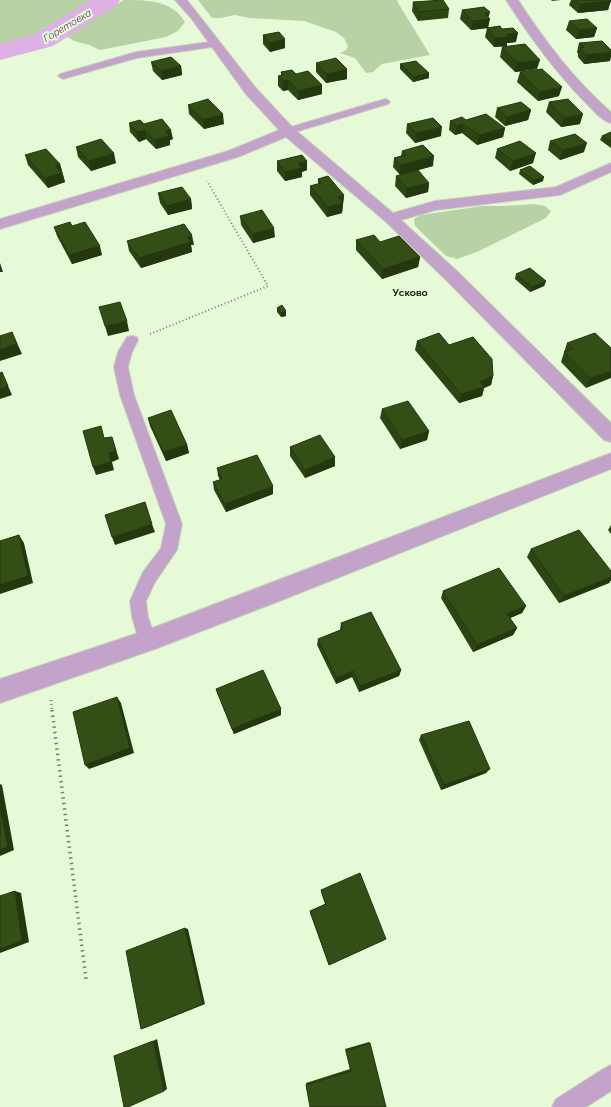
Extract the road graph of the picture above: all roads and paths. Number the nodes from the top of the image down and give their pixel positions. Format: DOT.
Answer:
graph roads {
  1 [pos="181,0"];
  2 [pos="512,0"];
  3 [pos="216,44"];
  4 [pos="63,76"];
  5 [pos="385,102"];
  6 [pos="611,119"];
  7 [pos="288,130"];
  8 [pos="197,165"];
  9 [pos="611,167"];
  10 [pos="390,218"];
  11 [pos="0,224"];
  12 [pos="132,340"];
  13 [pos="611,435"];
  14 [pos="611,461"];
  15 [pos="147,641"];
  16 [pos="48,674"];
  17 [pos="0,691"];
  18 [pos="86,979"];
  19 [pos="611,1077"];
  20 [pos="564,1107"];
  1 -- 3 [label="street"];
  2 -- 6 [label="street"];
  3 -- 4 [label="lane"];
  3 -- 7 [label="street"];
  5 -- 7 [label="lane"];
  7 -- 8 [label="street"];
  7 -- 10 [label="street"];
  8 -- 11 [label="street"];
  8 -- 12 [label="path"];
  9 -- 10 [label="street"];
  10 -- 13 [label="street"];
  12 -- 15 [label="lane"];
  14 -- 15 [label="street"];
  15 -- 16 [label="street"];
  16 -- 17 [label="street"];
  16 -- 18 [label="path"];
  19 -- 20 [label="lane"];
}
